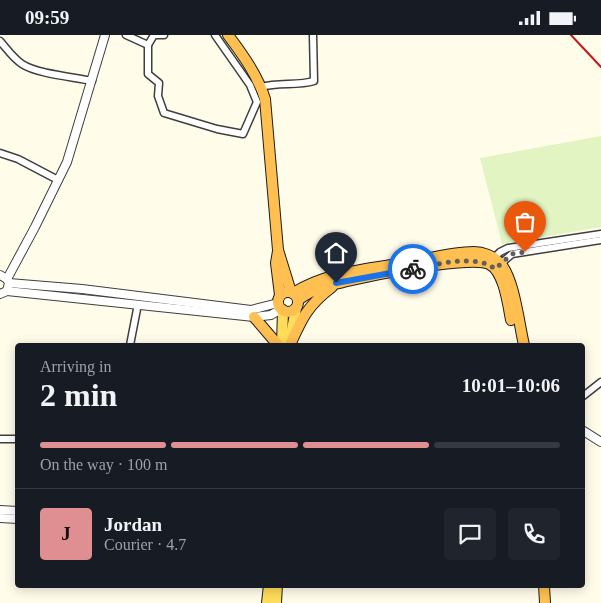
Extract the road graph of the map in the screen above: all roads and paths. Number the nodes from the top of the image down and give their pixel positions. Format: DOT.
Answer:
graph roads {
  1 [pos="105,35"];
  2 [pos="126,35"];
  3 [pos="164,35"];
  4 [pos="215,35"];
  5 [pos="228,35"];
  6 [pos="313,35"];
  7 [pos="0,41"];
  8 [pos="148,45"];
  9 [pos="92,81"];
  10 [pos="261,87"];
  11 [pos="0,153"];
  12 [pos="58,180"];
  13 [pos="601,234"];
  14 [pos="601,240"];
  15 [pos="278,251"];
  16 [pos="494,263"];
  17 [pos="336,283"];
  18 [pos="4,284"];
  19 [pos="295,298"];
  20 [pos="138,304"];
  21 [pos="281,304"];
  22 [pos="254,317"];
  23 [pos="130,343"];
  24 [pos="276,343"];
  25 [pos="282,343"];
  26 [pos="289,343"];
  27 [pos="290,343"];
  28 [pos="517,343"];
  29 [pos="524,343"];
  30 [pos="601,382"];
  31 [pos="585,395"];
  32 [pos="585,432"];
  33 [pos="0,439"];
  34 [pos="15,439"];
  35 [pos="601,442"];
  36 [pos="0,510"];
  37 [pos="15,511"];
  38 [pos="0,519"];
  39 [pos="15,519"];
  40 [pos="269,588"];
  41 [pos="277,588"];
  42 [pos="544,588"];
  43 [pos="268,603"];
  44 [pos="276,603"];
  45 [pos="545,603"];
  1 -- 9 [label="street"];
  2 -- 8 [label="street"];
  3 -- 8 [label="street"];
  4 -- 8 [label="street"];
  5 -- 10 [label="highway"];
  6 -- 10 [label="street"];
  7 -- 9 [label="street"];
  9 -- 12 [label="street"];
  10 -- 15 [label="highway"];
  11 -- 12 [label="street"];
  12 -- 18 [label="street"];
  13 -- 16 [label="street"];
  14 -- 16 [label="street"];
  15 -- 19 [label="highway"];
  15 -- 21 [label="highway"];
  16 -- 17 [label="highway"];
  16 -- 19 [label="highway"];
  16 -- 28 [label="highway"];
  16 -- 29 [label="highway"];
  17 -- 19 [label="highway"];
  17 -- 27 [label="highway"];
  18 -- 20 [label="street"];
  18 -- 21 [label="street"];
  19 -- 21 [label="highway"];
  19 -- 21 [label="highway"];
  19 -- 26 [label="main road"];
  20 -- 22 [label="street"];
  20 -- 23 [label="street"];
  21 -- 22 [label="street"];
  21 -- 25 [label="main road"];
  22 -- 24 [label="highway"];
  30 -- 31 [label="street"];
  32 -- 35 [label="street"];
  33 -- 34 [label="street"];
  36 -- 37 [label="street"];
  38 -- 39 [label="street"];
  40 -- 43 [label="main road"];
  41 -- 44 [label="main road"];
  42 -- 45 [label="highway"];
}
